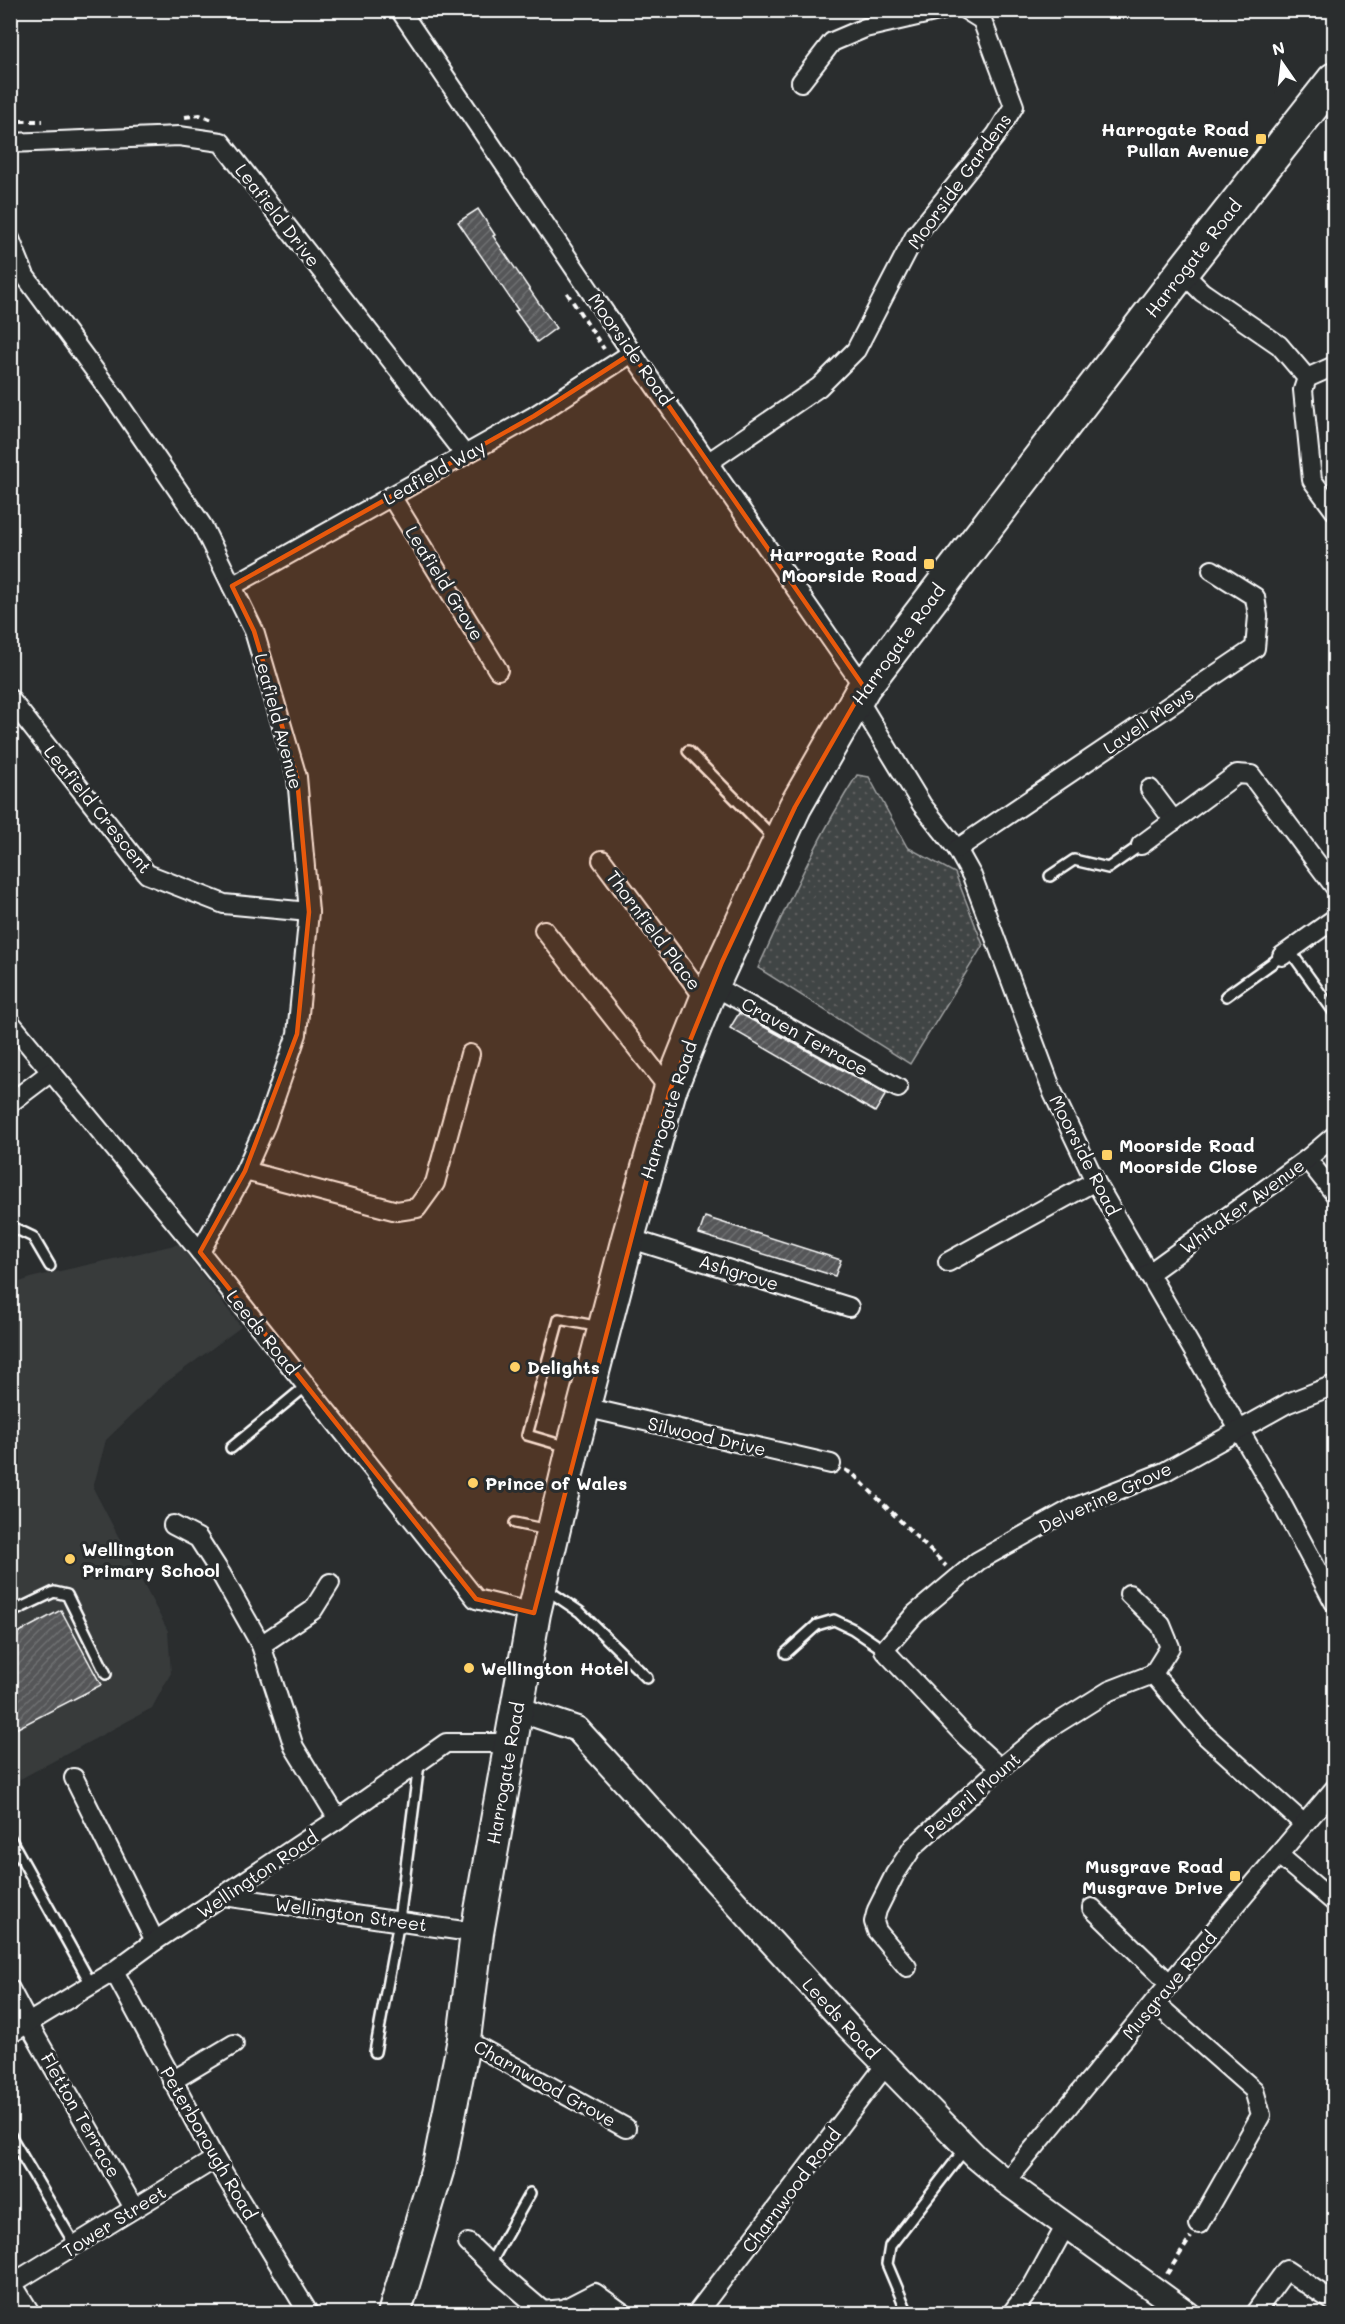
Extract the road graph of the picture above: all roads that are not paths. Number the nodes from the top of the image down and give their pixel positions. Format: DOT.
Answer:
graph roads {
  1 [pos="400,10"];
  2 [pos="943,10"];
  3 [pos="966,10"];
  4 [pos="1335,79"];
  5 [pos="801,82"];
  6 [pos="10,143"];
  7 [pos="10,239"];
  8 [pos="1182,272"];
  9 [pos="632,352"];
  10 [pos="1335,366"];
  11 [pos="1307,378"];
  12 [pos="465,455"];
  13 [pos="709,462"];
  14 [pos="392,496"];
  15 [pos="1335,510"];
  16 [pos="1212,570"];
  17 [pos="232,586"];
  18 [pos="498,670"];
  19 [pos="860,693"];
  20 [pos="10,699"];
  21 [pos="688,752"];
  22 [pos="1150,789"];
  23 [pos="1174,821"];
  24 [pos="779,842"];
  25 [pos="1141,845"];
  26 [pos="957,849"];
  27 [pos="602,860"];
  28 [pos="1050,876"];
  29 [pos="1335,886"];
  30 [pos="309,912"];
  31 [pos="1335,919"];
  32 [pos="544,930"];
  33 [pos="1286,954"];
  34 [pos="709,993"];
  35 [pos="1226,996"];
  36 [pos="1335,1012"];
  37 [pos="10,1022"];
  38 [pos="470,1054"];
  39 [pos="51,1072"];
  40 [pos="898,1088"];
  41 [pos="670,1090"];
  42 [pos="10,1103"];
  43 [pos="1335,1136"];
  44 [pos="1307,1159"];
  45 [pos="245,1171"];
  46 [pos="1095,1181"];
  47 [pos="1335,1193"];
  48 [pos="10,1226"];
  49 [pos="628,1238"];
  50 [pos="200,1252"];
  51 [pos="948,1262"];
  52 [pos="50,1266"];
  53 [pos="1148,1274"];
  54 [pos="849,1307"];
  55 [pos="605,1328"];
  56 [pos="1335,1384"];
  57 [pos="306,1386"];
  58 [pos="584,1407"];
  59 [pos="1239,1431"];
  60 [pos="231,1448"];
  61 [pos="573,1448"];
  62 [pos="831,1464"];
  63 [pos="515,1523"];
  64 [pos="172,1525"];
  65 [pos="553,1531"];
  66 [pos="330,1583"];
  67 [pos="1129,1594"];
  68 [pos="537,1599"];
  69 [pos="1334,1599"];
  70 [pos="10,1613"];
  71 [pos="261,1645"];
  72 [pos="884,1650"];
  73 [pos="786,1653"];
  74 [pos="106,1674"];
  75 [pos="1153,1674"];
  76 [pos="647,1678"];
  77 [pos="516,1708"];
  78 [pos="510,1743"];
  79 [pos="419,1761"];
  80 [pos="1000,1768"];
  81 [pos="74,1778"];
  82 [pos="1335,1789"];
  83 [pos="339,1819"];
  84 [pos="1304,1824"];
  85 [pos="10,1838"];
  86 [pos="1280,1856"];
  87 [pos="224,1896"];
  88 [pos="1335,1902"];
  89 [pos="1092,1908"];
  90 [pos="399,1921"];
  91 [pos="477,1933"];
  92 [pos="155,1941"];
  93 [pos="907,1967"];
  94 [pos="114,1971"];
  95 [pos="91,1984"];
  96 [pos="1170,1984"];
  97 [pos="10,1989"];
  98 [pos="1154,2002"];
  99 [pos="28,2023"];
  100 [pos="10,2034"];
  101 [pos="464,2039"];
  102 [pos="234,2044"];
  103 [pos="375,2052"];
  104 [pos="885,2066"];
  105 [pos="172,2081"];
  106 [pos="626,2128"];
  107 [pos="10,2135"];
  108 [pos="966,2148"];
  109 [pos="215,2159"];
  110 [pos="1006,2182"];
  111 [pos="530,2193"];
  112 [pos="134,2208"];
  113 [pos="1199,2224"];
  114 [pos="1066,2225"];
  115 [pos="468,2243"];
  116 [pos="75,2245"];
  117 [pos="490,2264"];
  118 [pos="12,2282"];
  119 [pos="1335,2302"];
  120 [pos="906,2309"];
  121 [pos="30,2313"];
  122 [pos="309,2313"];
  123 [pos="394,2313"];
  124 [pos="624,2313"];
  125 [pos="696,2313"];
  126 [pos="1011,2313"];
  127 [pos="1188,2313"];
  128 [pos="1254,2313"];
  1 -- 9 [label="street, Moorside Road"];
  2 -- 5 [label="street"];
  3 -- 13 [label="street, Moorside Gardens"];
  4 -- 8 [label="highway, Harrogate Road"];
  6 -- 12 [label="street, Leafield Drive"];
  7 -- 17 [label="street, Leafield Avenue"];
  8 -- 11 [label="street"];
  8 -- 19 [label="highway, Harrogate Road"];
  9 -- 12 [label="street, Leafield Way"];
  9 -- 13 [label="street, Moorside Road"];
  10 -- 11 [label="street"];
  11 -- 15 [label="street"];
  12 -- 14 [label="street, Leafield Way"];
  13 -- 19 [label="street, Moorside Road"];
  14 -- 17 [label="street, Leafield Way"];
  14 -- 18 [label="street, Leafield Grove"];
  16 -- 26 [label="street, Lavell Mews"];
  17 -- 30 [label="street, Leafield Avenue"];
  19 -- 24 [label="highway, Harrogate Road"];
  19 -- 26 [label="street, Moorside Road"];
  20 -- 30 [label="street, Leafield Crescent"];
  21 -- 24 [label="lane"];
  22 -- 23 [label="street"];
  23 -- 25 [label="street"];
  23 -- 29 [label="street"];
  24 -- 34 [label="highway, Harrogate Road"];
  25 -- 28 [label="lane"];
  26 -- 46 [label="street, Moorside Road"];
  27 -- 34 [label="street, Thornfield Place"];
  30 -- 45 [label="street, Leafield Avenue"];
  31 -- 33 [label="street"];
  32 -- 41 [label="street"];
  33 -- 35 [label="lane"];
  33 -- 36 [label="lane"];
  34 -- 40 [label="street, Craven Terrace"];
  34 -- 41 [label="highway, Harrogate Road"];
  37 -- 39 [label="street, Leeds Road"];
  38 -- 45 [label="street"];
  39 -- 42 [label="street"];
  39 -- 50 [label="street, Leeds Road"];
  41 -- 49 [label="highway, Harrogate Road"];
  43 -- 44 [label="street, Whitaker Avenue"];
  44 -- 47 [label="street"];
  44 -- 53 [label="street, Whitaker Avenue"];
  45 -- 50 [label="street, Leafield Avenue"];
  46 -- 51 [label="street"];
  46 -- 53 [label="street, Moorside Road"];
  48 -- 52 [label="lane"];
  49 -- 54 [label="street, Ashgrove"];
  49 -- 55 [label="highway, Harrogate Road"];
  50 -- 57 [label="street, Leeds Road"];
  53 -- 59 [label="street, Moorside Road"];
  55 -- 58 [label="highway, Harrogate Road"];
  55 -- 61 [label="lane"];
  56 -- 59 [label="street, Delverine Grove"];
  57 -- 60 [label="lane"];
  57 -- 68 [label="street, Leeds Road"];
  58 -- 61 [label="highway, Harrogate Road"];
  58 -- 62 [label="street, Silwood Drive"];
  59 -- 69 [label="street, Moorside Road"];
  59 -- 72 [label="street, Delverine Grove"];
  61 -- 65 [label="highway, Harrogate Road"];
  63 -- 65 [label="lane"];
  64 -- 71 [label="street"];
  65 -- 68 [label="highway, Harrogate Road"];
  66 -- 71 [label="street"];
  67 -- 75 [label="street"];
  68 -- 76 [label="lane"];
  68 -- 77 [label="highway, Harrogate Road"];
  70 -- 74 [label="lane"];
  71 -- 83 [label="street"];
  72 -- 73 [label="lane"];
  72 -- 80 [label="street"];
  75 -- 80 [label="street, Peveril Mount"];
  75 -- 84 [label="street"];
  77 -- 78 [label="highway, Harrogate Road"];
  77 -- 104 [label="street, Leeds Road"];
  78 -- 79 [label="street, Wellington Road"];
  78 -- 91 [label="highway, Harrogate Road"];
  79 -- 83 [label="street, Wellington Road"];
  79 -- 90 [label="lane"];
  80 -- 93 [label="street, Peveril Mount"];
  81 -- 92 [label="street"];
  82 -- 84 [label="street, Musgrave Road"];
  83 -- 87 [label="street, Wellington Road"];
  84 -- 86 [label="street, Musgrave Road"];
  85 -- 95 [label="lane"];
  86 -- 88 [label="street"];
  86 -- 96 [label="street, Musgrave Road"];
  87 -- 90 [label="street, Wellington Street"];
  87 -- 92 [label="street, Wellington Road"];
  89 -- 96 [label="street"];
  90 -- 91 [label="street, Wellington Street"];
  90 -- 103 [label="lane"];
  91 -- 101 [label="highway, Harrogate Road"];
  92 -- 94 [label="street, Wellington Road"];
  94 -- 95 [label="street, Wellington Road"];
  94 -- 105 [label="street, Peterborough Road"];
  95 -- 99 [label="street, Wellington Road"];
  96 -- 98 [label="street, Musgrave Road"];
  97 -- 99 [label="street, Fletton Terrace"];
  98 -- 110 [label="street, Musgrave Road"];
  98 -- 113 [label="street"];
  99 -- 100 [label="street, Wellington Road"];
  99 -- 112 [label="street, Fletton Terrace"];
  101 -- 106 [label="street, Charnwood Grove"];
  101 -- 123 [label="highway, Harrogate Road"];
  102 -- 105 [label="street"];
  104 -- 108 [label="street, Leeds Road"];
  104 -- 125 [label="street, Charnwood Road"];
  105 -- 109 [label="street, Peterborough Road"];
  107 -- 116 [label="lane"];
  108 -- 110 [label="street, Leeds Road"];
  108 -- 120 [label="lane"];
  109 -- 112 [label="street, Tower Street"];
  109 -- 122 [label="street, Peterborough Road"];
  110 -- 114 [label="street, Leeds Road"];
  111 -- 117 [label="lane"];
  112 -- 116 [label="street, Tower Street"];
  114 -- 126 [label="street"];
  114 -- 127 [label="street, Leeds Road"];
  115 -- 117 [label="street"];
  116 -- 118 [label="street, Tower Street"];
  117 -- 124 [label="street"];
  118 -- 121 [label="street"];
  119 -- 128 [label="street"];
}
